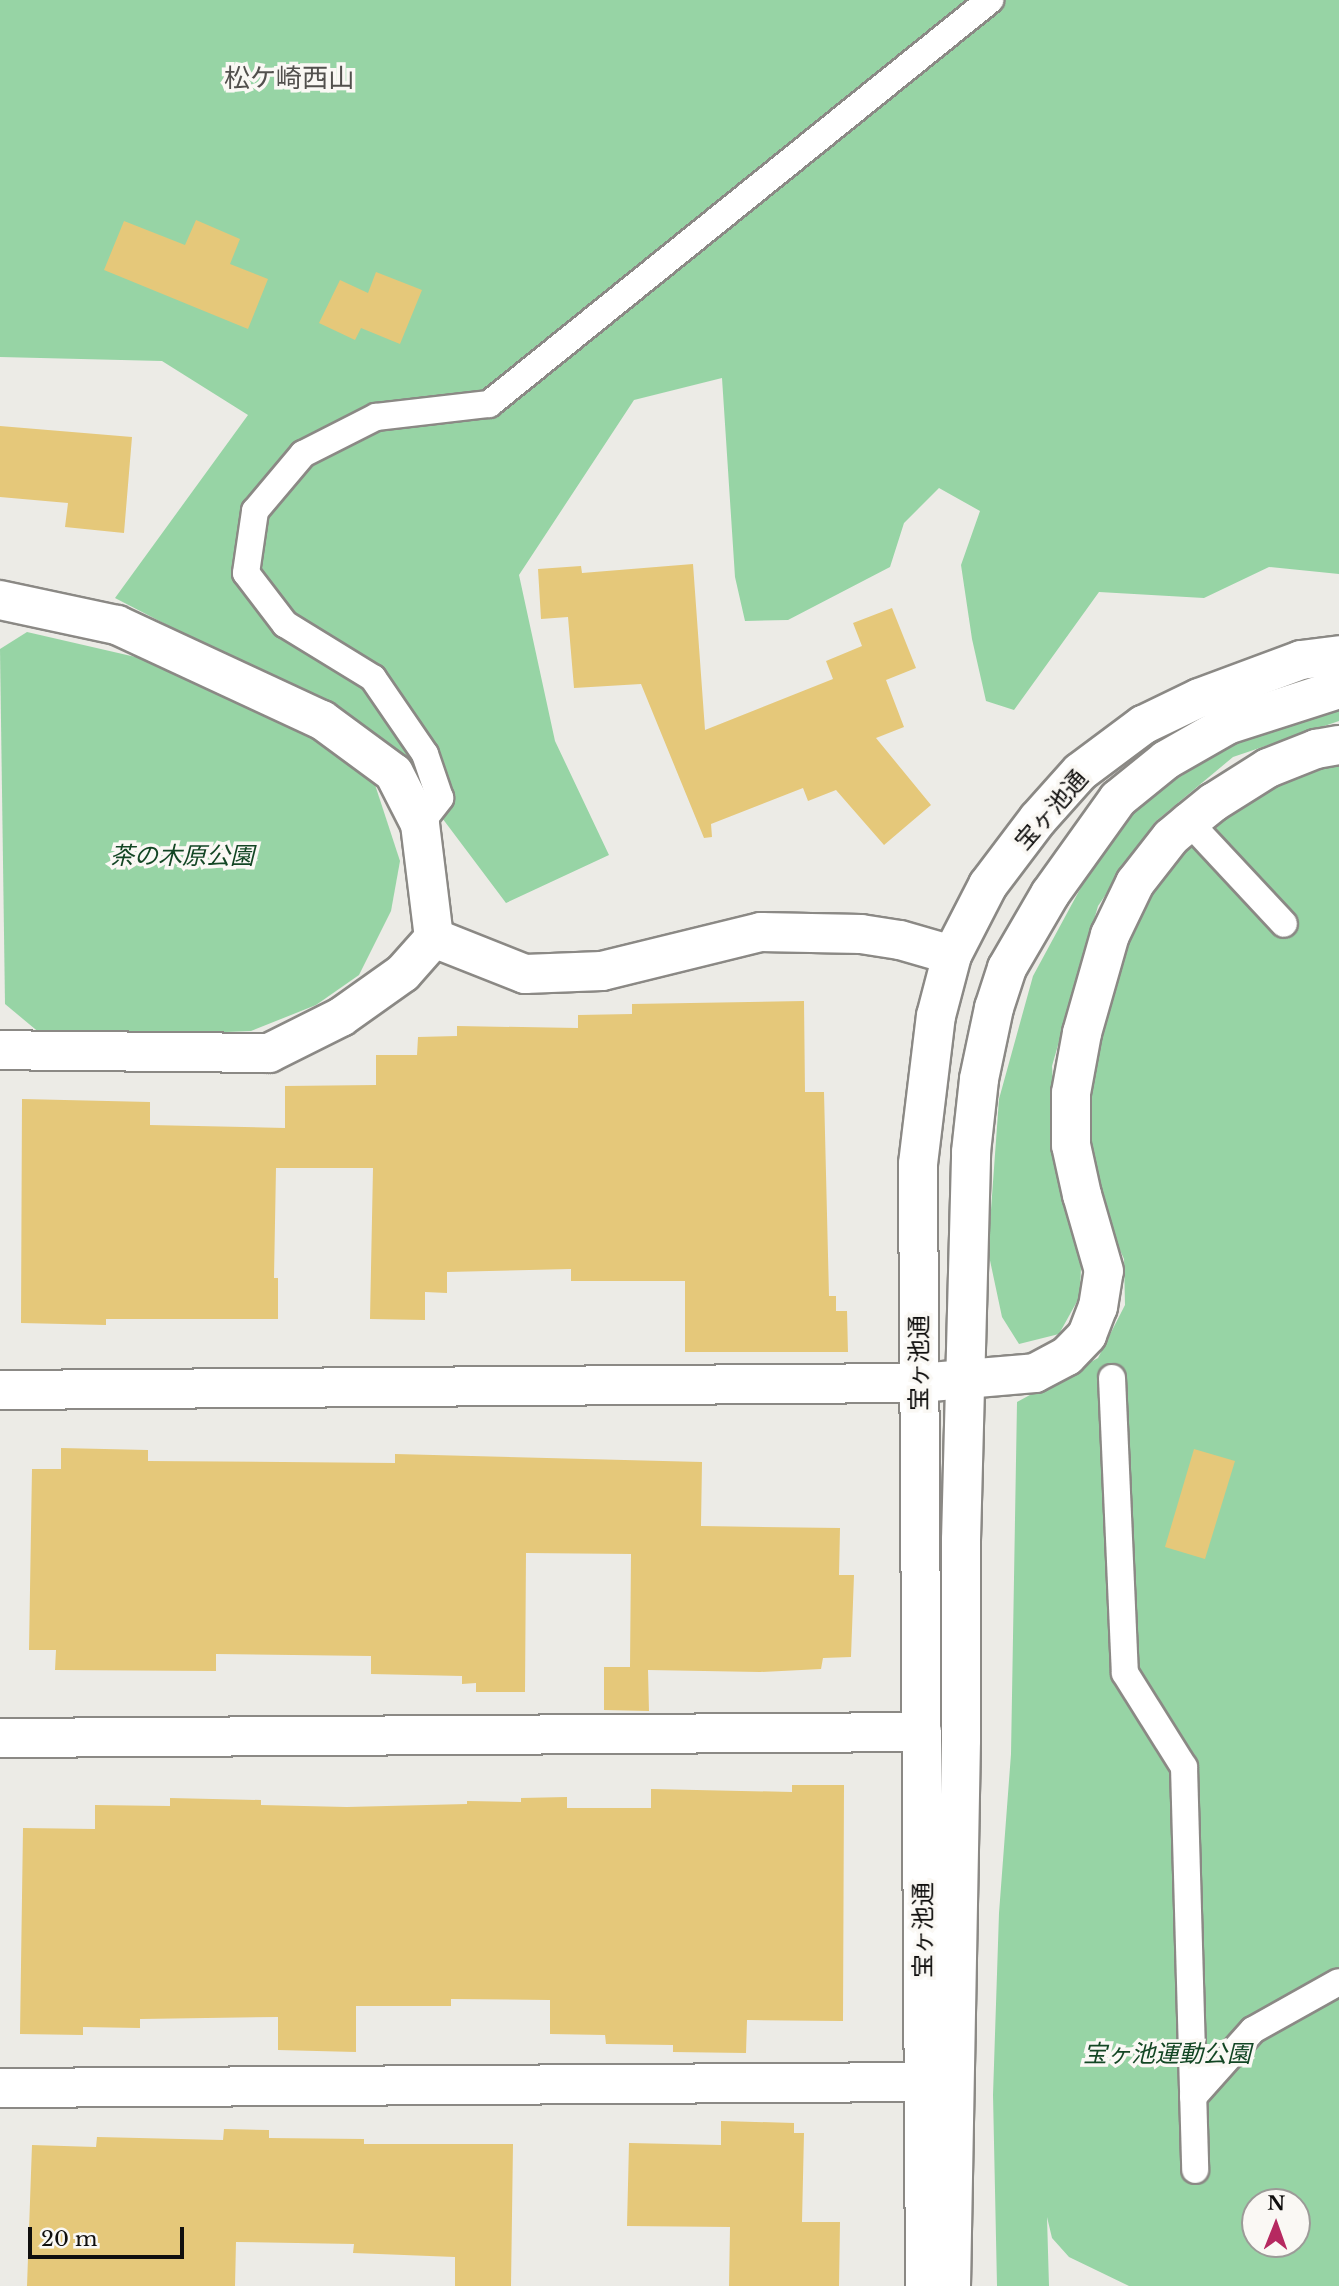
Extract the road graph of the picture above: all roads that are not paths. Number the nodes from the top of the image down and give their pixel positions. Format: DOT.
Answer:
graph roads {
  1 [pos="990,0"];
  2 [pos="0,600"];
  3 [pos="1339,654"];
  4 [pos="1339,689"];
  5 [pos="1339,746"];
  6 [pos="1189,822"];
  7 [pos="420,824"];
  8 [pos="1284,924"];
  9 [pos="433,938"];
  10 [pos="952,955"];
  11 [pos="0,1050"];
  12 [pos="1112,1378"];
  13 [pos="967,1380"];
  14 [pos="919,1382"];
  15 [pos="0,1390"];
  16 [pos="922,1732"];
  17 [pos="0,1738"];
  18 [pos="1339,1982"];
  19 [pos="923,2082"];
  20 [pos="0,2088"];
  21 [pos="1193,2097"];
  22 [pos="1195,2171"];
  23 [pos="925,2286"];
  24 [pos="951,2286"];
  1 -- 7 [label="lane"];
  2 -- 7 [label="street"];
  3 -- 10 [label="street, 宝ヶ池通"];
  4 -- 13 [label="street, 宝ヶ池通"];
  5 -- 6 [label="street"];
  6 -- 8 [label="lane"];
  6 -- 13 [label="street"];
  7 -- 9 [label="street"];
  9 -- 10 [label="street"];
  9 -- 11 [label="street"];
  10 -- 14 [label="street, 宝ヶ池通"];
  12 -- 21 [label="lane"];
  13 -- 14 [label="street"];
  13 -- 24 [label="street, 宝ヶ池通"];
  14 -- 15 [label="street"];
  14 -- 16 [label="street, 宝ヶ池通"];
  16 -- 17 [label="street"];
  16 -- 19 [label="street, 宝ヶ池通"];
  18 -- 21 [label="lane"];
  19 -- 20 [label="street"];
  19 -- 23 [label="street, 宝ヶ池通"];
  21 -- 22 [label="lane"];
}
